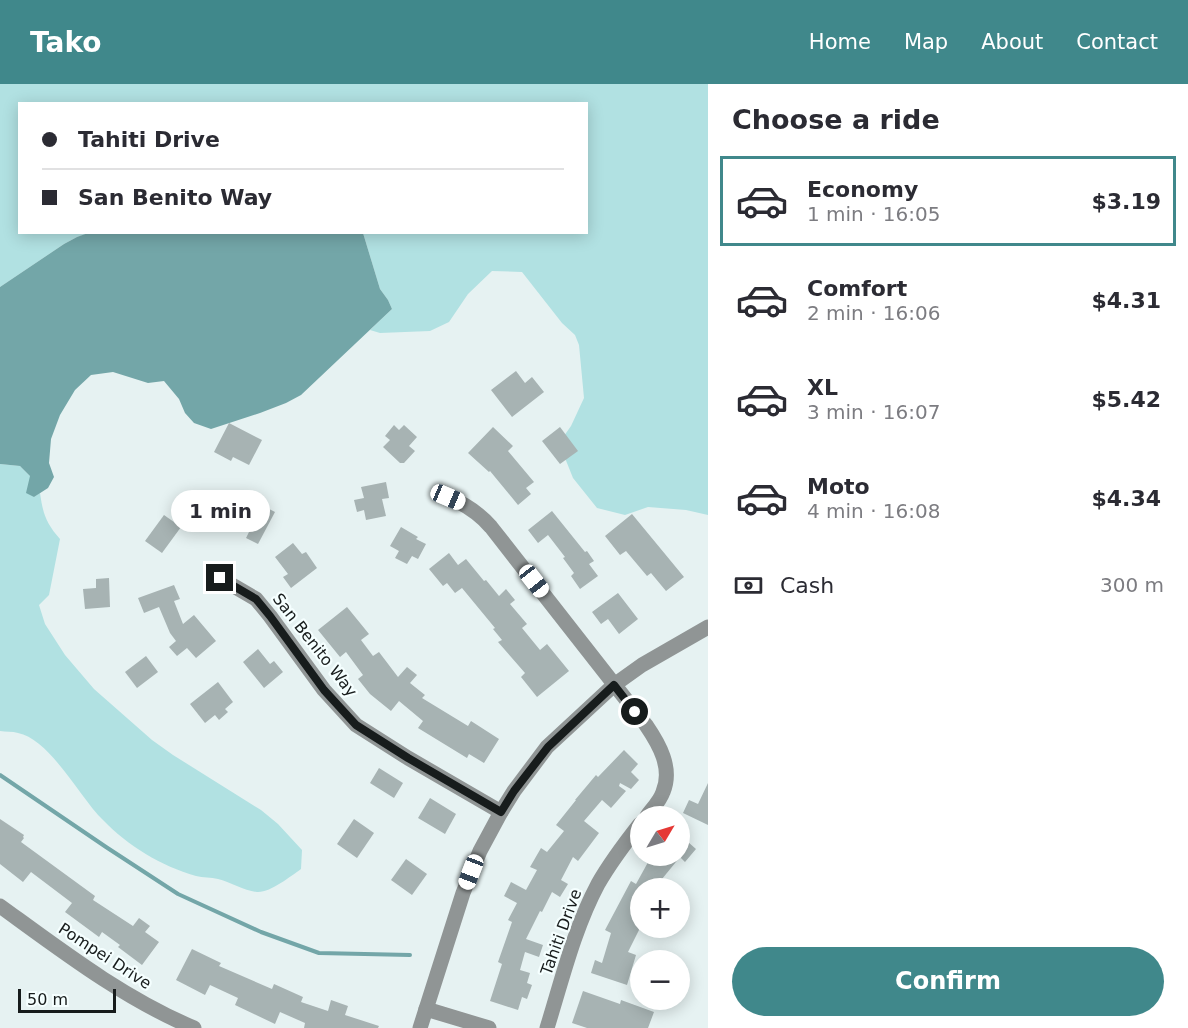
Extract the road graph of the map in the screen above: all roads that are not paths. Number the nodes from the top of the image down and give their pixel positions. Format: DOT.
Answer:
graph roads {
  1 [pos="448,497"];
  2 [pos="220,578"];
  3 [pos="708,627"];
  4 [pos="614,685"];
  5 [pos="654,806"];
  6 [pos="501,812"];
  7 [pos="630,838"];
  8 [pos="2,912"];
  9 [pos="426,1009"];
  10 [pos="194,1028"];
  11 [pos="420,1028"];
  12 [pos="489,1028"];
  13 [pos="547,1028"];
  1 -- 4 [label="street"];
  2 -- 6 [label="street, San Benito Way"];
  3 -- 4 [label="street"];
  4 -- 5 [label="street"];
  4 -- 6 [label="street"];
  6 -- 9 [label="street"];
  7 -- 13 [label="street, Tahiti Drive"];
  8 -- 10 [label="street, Pompei Drive"];
  9 -- 11 [label="street"];
  9 -- 12 [label="street"];
}
